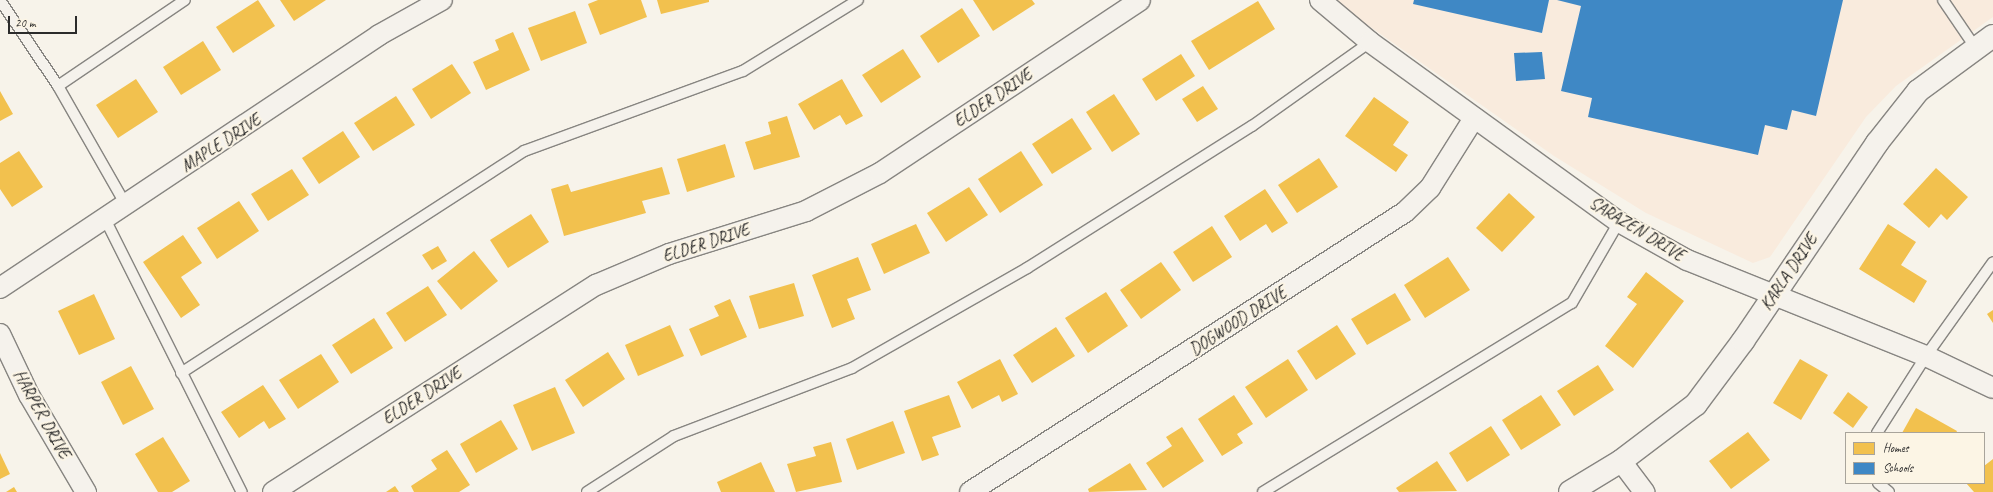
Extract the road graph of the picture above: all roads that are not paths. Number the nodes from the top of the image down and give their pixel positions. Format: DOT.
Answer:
graph roads {
  1 [pos="0,0"];
  2 [pos="185,0"];
  3 [pos="442,0"];
  4 [pos="858,0"];
  5 [pos="1140,0"];
  6 [pos="1320,0"];
  7 [pos="1943,0"];
  8 [pos="1993,36"];
  9 [pos="1370,42"];
  10 [pos="1975,47"];
  11 [pos="58,86"];
  12 [pos="1474,118"];
  13 [pos="126,205"];
  14 [pos="105,219"];
  15 [pos="1619,222"];
  16 [pos="1993,262"];
  17 [pos="0,288"];
  18 [pos="1774,294"];
  19 [pos="0,334"];
  20 [pos="1926,356"];
  21 [pos="181,373"];
  22 [pos="1993,388"];
  23 [pos="1878,432"];
  24 [pos="1622,461"];
  25 [pos="1879,484"];
  26 [pos="86,492"];
  27 [pos="242,492"];
  28 [pos="273,492"];
  29 [pos="587,492"];
  30 [pos="970,492"];
  31 [pos="1263,492"];
  32 [pos="1570,492"];
  33 [pos="1644,492"];
  34 [pos="1888,492"];
  1 -- 11 [label="lane"];
  2 -- 11 [label="lane"];
  3 -- 13 [label="street, MAPLE DRIVE"];
  4 -- 21 [label="lane"];
  5 -- 28 [label="street, ELDER DRIVE"];
  6 -- 9 [label="street, SARAZEN DRIVE"];
  7 -- 10 [label="lane"];
  8 -- 10 [label="street, KARLA DRIVE"];
  9 -- 12 [label="street, SARAZEN DRIVE"];
  9 -- 29 [label="lane"];
  10 -- 18 [label="street, KARLA DRIVE"];
  11 -- 13 [label="lane"];
  12 -- 15 [label="street, SARAZEN DRIVE"];
  12 -- 30 [label="street, DOGWOOD DRIVE"];
  13 -- 14 [label="street, MAPLE DRIVE"];
  14 -- 17 [label="street, MAPLE DRIVE"];
  14 -- 21 [label="lane"];
  15 -- 18 [label="street, SARAZEN DRIVE"];
  15 -- 31 [label="lane"];
  16 -- 20 [label="lane"];
  18 -- 20 [label="street, SARAZEN DRIVE"];
  18 -- 24 [label="street, KARLA DRIVE"];
  19 -- 26 [label="street, HARPER DRIVE"];
  20 -- 22 [label="street, SARAZEN DRIVE"];
  20 -- 23 [label="lane"];
  21 -- 27 [label="lane"];
  24 -- 32 [label="street, KARLA DRIVE"];
  24 -- 33 [label="street"];
  25 -- 34 [label="lane"];
}
